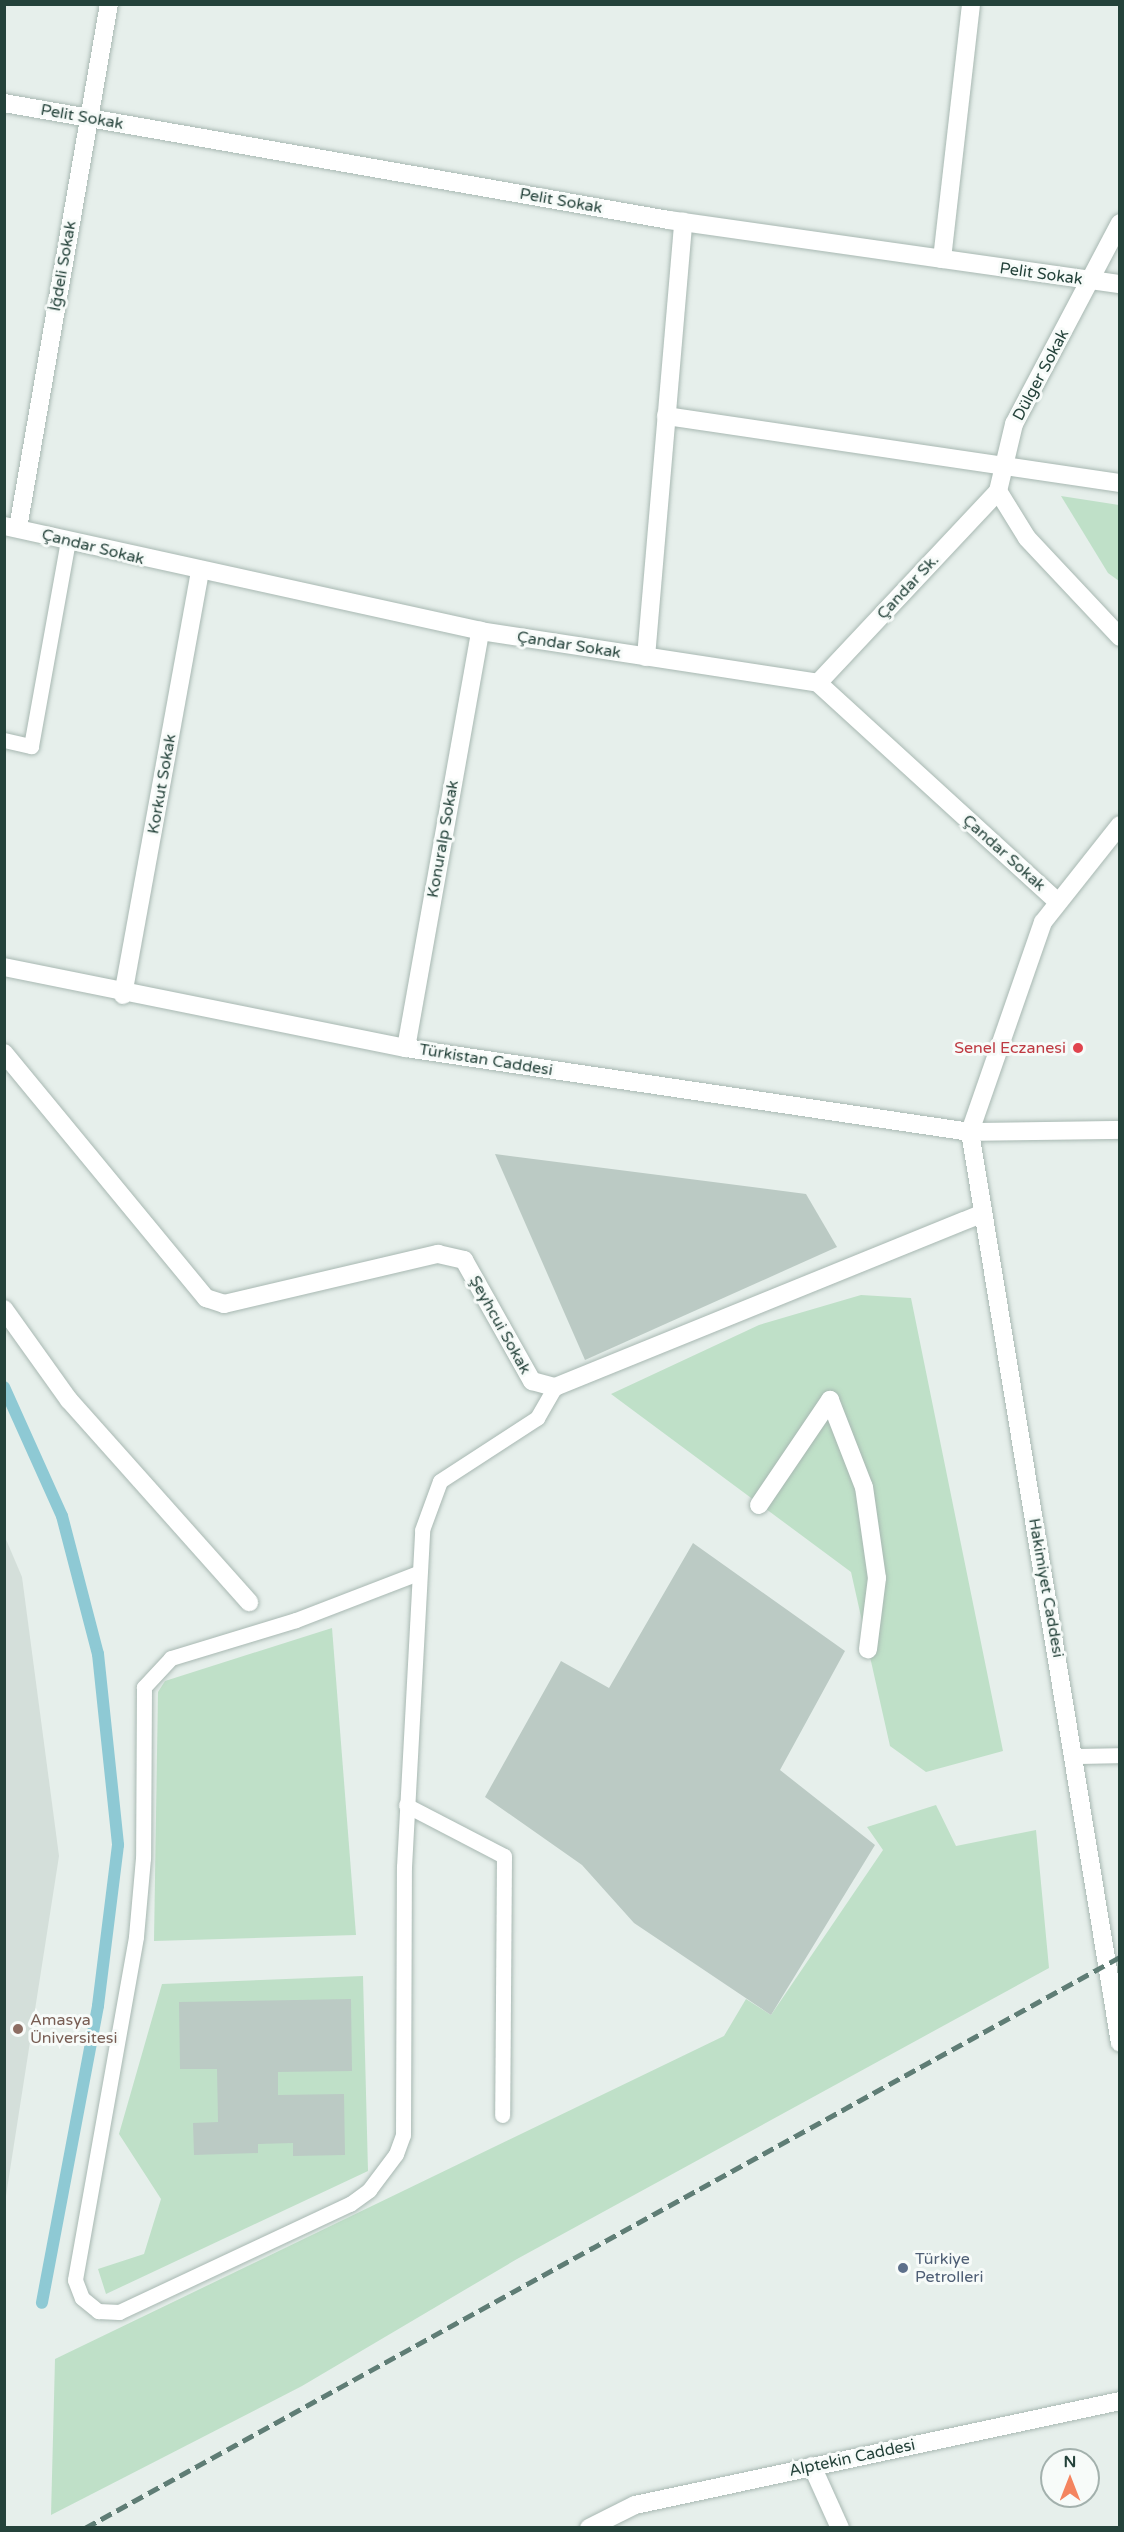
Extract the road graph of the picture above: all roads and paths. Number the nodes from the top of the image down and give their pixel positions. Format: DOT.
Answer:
graph roads {
  1 [pos="109,4"];
  2 [pos="971,4"];
  3 [pos="4,103"];
  4 [pos="89,118"];
  5 [pos="682,222"];
  6 [pos="1119,223"];
  7 [pos="942,259"];
  8 [pos="1090,281"];
  9 [pos="1119,284"];
  10 [pos="666,416"];
  11 [pos="1004,466"];
  12 [pos="1119,483"];
  13 [pos="998,491"];
  14 [pos="11,527"];
  15 [pos="68,540"];
  16 [pos="200,573"];
  17 [pos="480,631"];
  18 [pos="1119,637"];
  19 [pos="646,657"];
  20 [pos="818,683"];
  21 [pos="4,740"];
  22 [pos="1119,825"];
  23 [pos="1058,902"];
  24 [pos="4,967"];
  25 [pos="123,995"];
  26 [pos="406,1048"];
  27 [pos="4,1053"];
  28 [pos="1119,1130"];
  29 [pos="970,1132"];
  30 [pos="982,1214"];
  31 [pos="4,1309"];
  32 [pos="555,1387"];
  33 [pos="759,1505"];
  34 [pos="418,1573"];
  35 [pos="249,1602"];
  36 [pos="868,1649"];
  37 [pos="1119,1755"];
  38 [pos="1074,1756"];
  39 [pos="406,1805"];
  40 [pos="1119,2043"];
  41 [pos="502,2115"];
  42 [pos="1119,2401"];
  43 [pos="812,2466"];
  44 [pos="588,2528"];
  45 [pos="840,2528"];
  1 -- 4 [label="street, İğdeli Sokak"];
  2 -- 7 [label="street"];
  3 -- 4 [label="street, Pelit Sokak"];
  4 -- 5 [label="street, Pelit Sokak"];
  4 -- 14 [label="street, İğdeli Sokak"];
  5 -- 7 [label="street, Pelit Sokak"];
  5 -- 10 [label="street"];
  6 -- 8 [label="street, Dülger Sokak"];
  7 -- 8 [label="street, Pelit Sokak"];
  8 -- 9 [label="street, Pelit Sokak"];
  8 -- 11 [label="street, Dülger Sokak"];
  10 -- 11 [label="street"];
  10 -- 19 [label="street"];
  11 -- 12 [label="street"];
  11 -- 13 [label="street, Dülger Sokak"];
  13 -- 18 [label="street"];
  13 -- 20 [label="street, Çandar Sk."];
  14 -- 15 [label="street, Çandar Sokak"];
  15 -- 16 [label="street, Çandar Sokak"];
  15 -- 21 [label="lane"];
  16 -- 17 [label="street, Çandar Sokak"];
  16 -- 25 [label="street, Korkut Sokak"];
  17 -- 19 [label="street, Çandar Sokak"];
  17 -- 26 [label="street, Konuralp Sokak"];
  19 -- 20 [label="street, Çandar Sokak"];
  20 -- 23 [label="street, Çandar Sokak"];
  22 -- 23 [label="street"];
  23 -- 29 [label="street"];
  24 -- 25 [label="street, Türkistan Caddesi"];
  25 -- 26 [label="street, Türkistan Caddesi"];
  26 -- 29 [label="street, Türkistan Caddesi"];
  27 -- 32 [label="street, Şeyhcui Sokak"];
  28 -- 29 [label="street, Türkistan Caddesi"];
  29 -- 30 [label="street, Hakimiyet Caddesi"];
  30 -- 32 [label="street"];
  30 -- 38 [label="street, Hakimiyet Caddesi"];
  31 -- 35 [label="street"];
  32 -- 34 [label="lane"];
  33 -- 36 [label="street"];
  34 -- 39 [label="lane"];
  34 -- 39 [label="lane"];
  37 -- 38 [label="lane"];
  38 -- 40 [label="street, Hakimiyet Caddesi"];
  39 -- 41 [label="lane"];
  42 -- 43 [label="street, Alptekin Caddesi"];
  43 -- 44 [label="street, Alptekin Caddesi"];
  43 -- 45 [label="street"];
}
